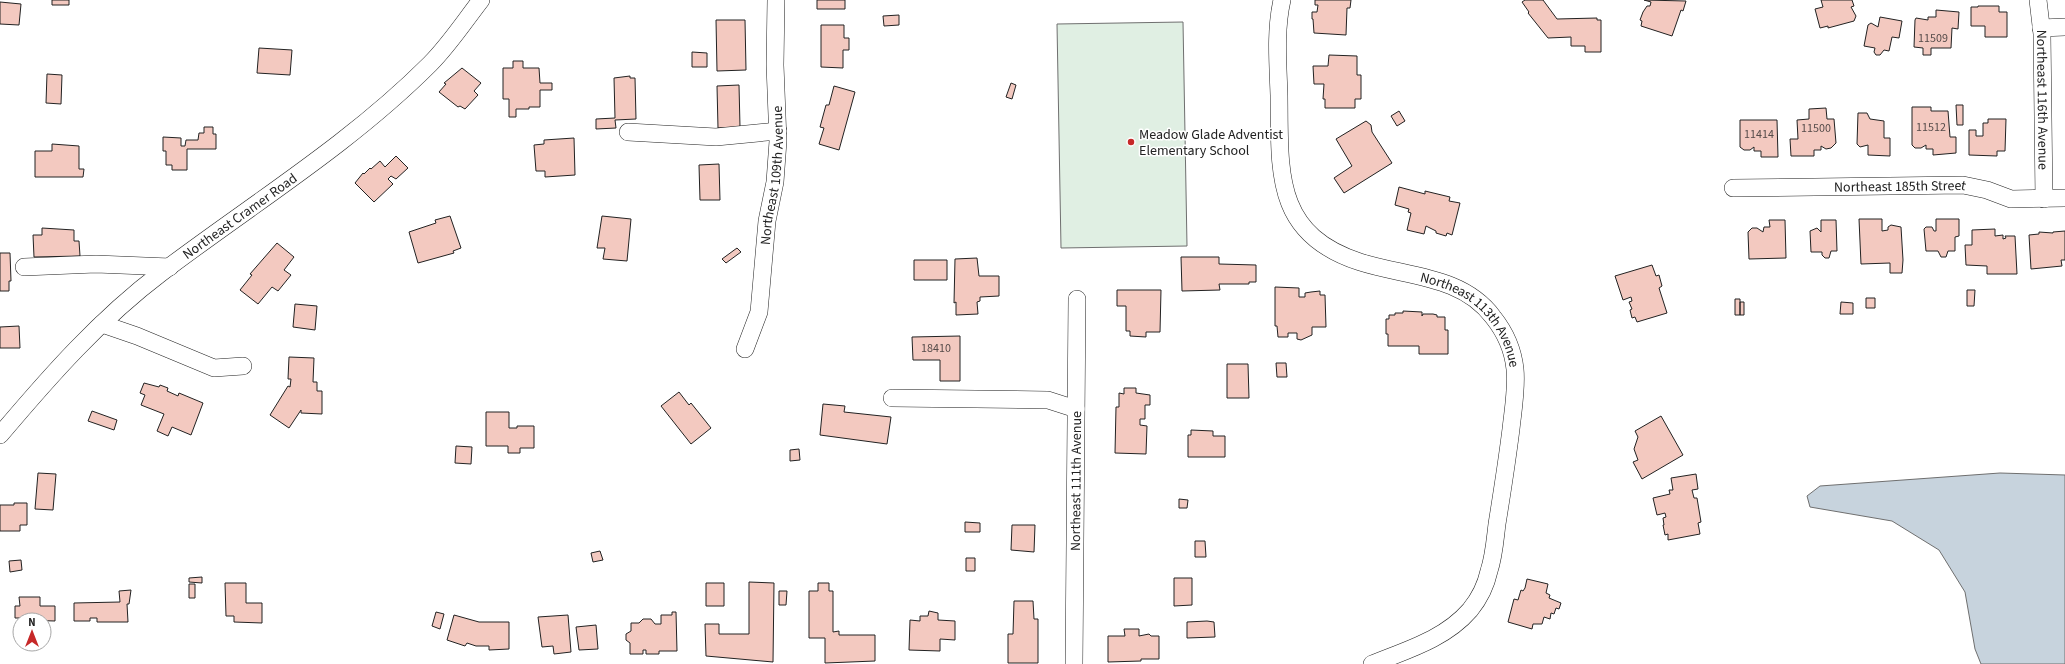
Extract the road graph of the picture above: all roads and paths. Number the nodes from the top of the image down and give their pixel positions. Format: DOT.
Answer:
graph roads {
  1 [pos="481,0"];
  2 [pos="776,0"];
  3 [pos="1282,0"];
  4 [pos="2038,0"];
  5 [pos="2065,27"];
  6 [pos="2041,28"];
  7 [pos="778,131"];
  8 [pos="628,132"];
  9 [pos="1733,188"];
  10 [pos="2065,198"];
  11 [pos="2044,199"];
  12 [pos="24,267"];
  13 [pos="170,267"];
  14 [pos="1077,299"];
  15 [pos="102,324"];
  16 [pos="745,349"];
  17 [pos="243,366"];
  18 [pos="892,398"];
  19 [pos="1076,409"];
  20 [pos="0,435"];
  21 [pos="1074,664"];
  22 [pos="1372,664"];
  1 -- 13 [label="street, Northeast Cramer Road"];
  2 -- 7 [label="street, Northeast 109th Avenue"];
  3 -- 22 [label="street, Northeast 113th Avenue"];
  4 -- 6 [label="street, Northeast 116th Avenue"];
  5 -- 6 [label="street"];
  6 -- 11 [label="street, Northeast 116th Avenue"];
  7 -- 8 [label="street"];
  7 -- 16 [label="street, Northeast 109th Avenue"];
  9 -- 11 [label="street, Northeast 185th Street"];
  10 -- 11 [label="street, Northeast 185th Street"];
  12 -- 13 [label="street"];
  13 -- 15 [label="street, Northeast Cramer Road"];
  14 -- 19 [label="street, Northeast 111th Avenue"];
  15 -- 17 [label="street"];
  15 -- 20 [label="street, Northeast Cramer Road"];
  18 -- 19 [label="street"];
  19 -- 21 [label="street, Northeast 111th Avenue"];
}
